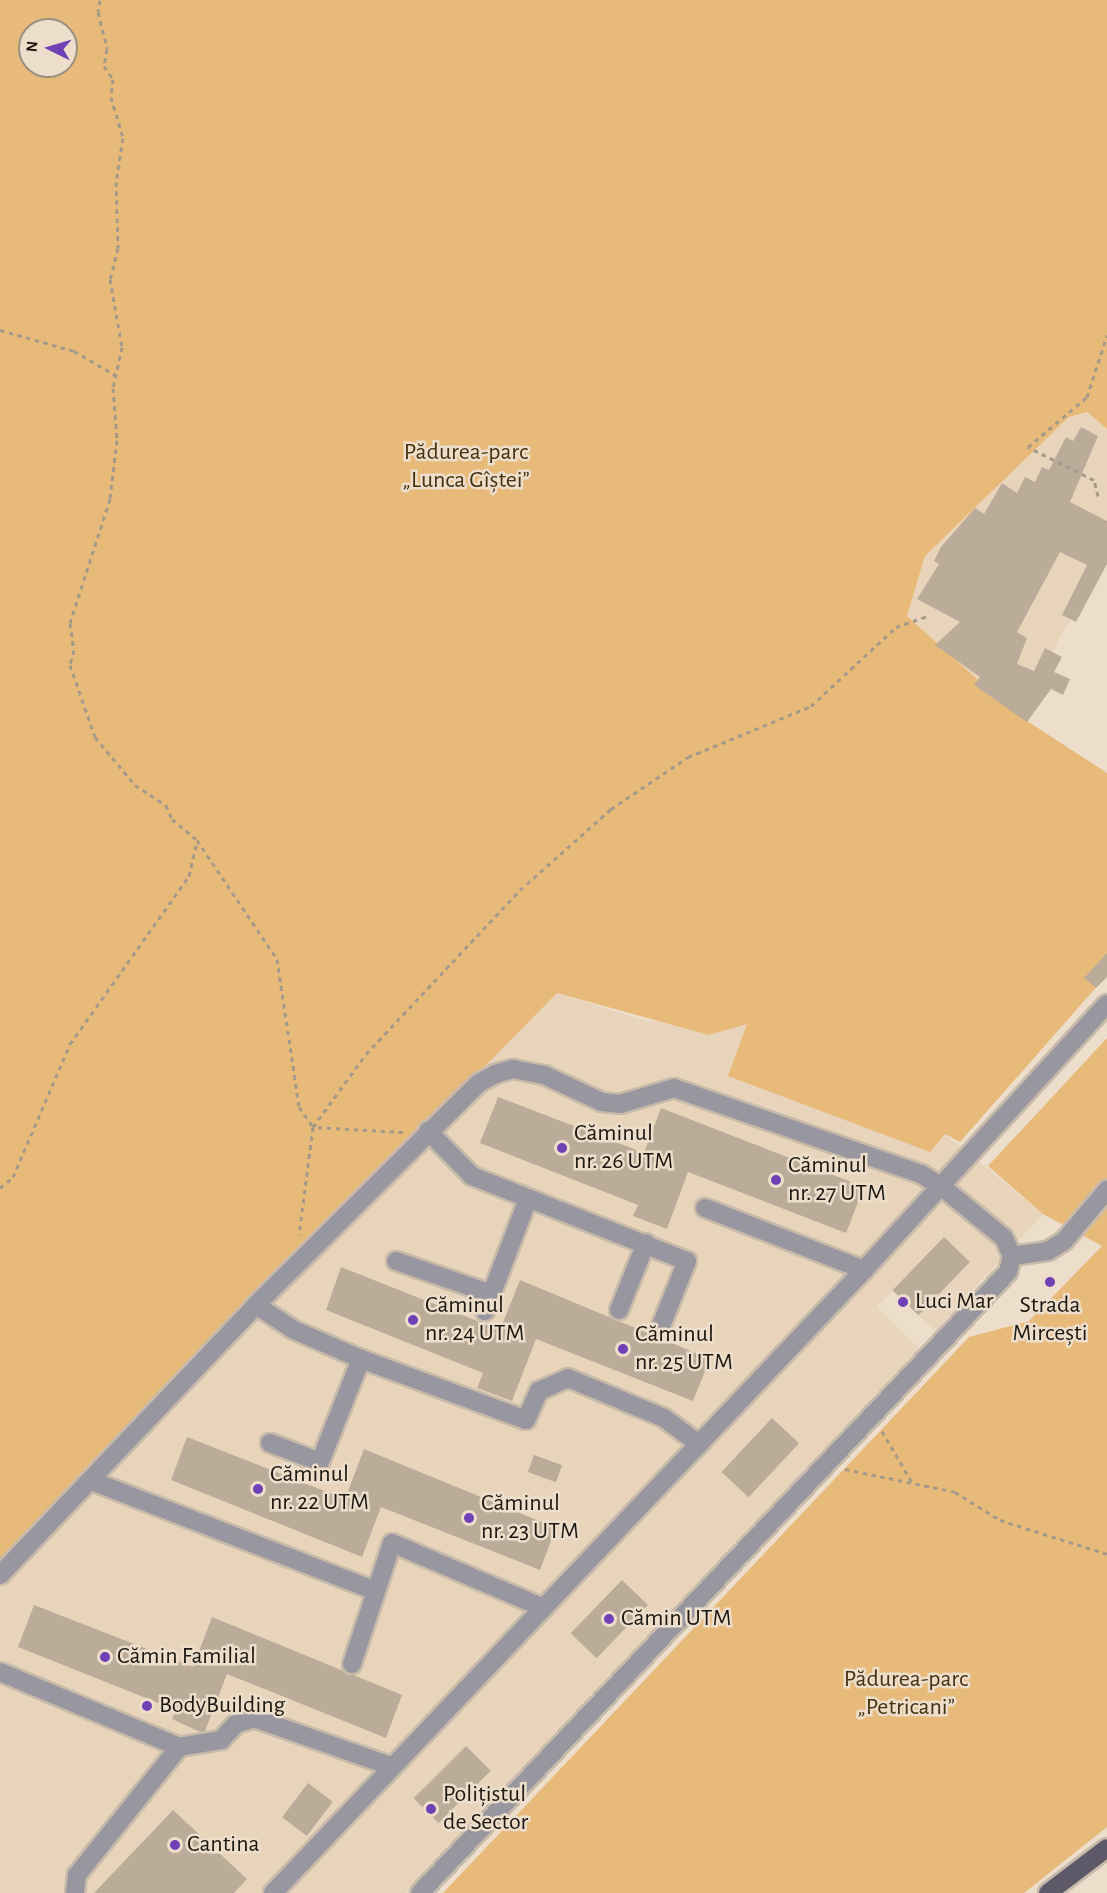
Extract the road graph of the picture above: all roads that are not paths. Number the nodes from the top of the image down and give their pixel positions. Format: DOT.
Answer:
graph roads {
  1 [pos="1107,1004"];
  2 [pos="428,1131"];
  3 [pos="942,1187"];
  4 [pos="1107,1190"];
  5 [pos="528,1199"];
  6 [pos="705,1208"];
  7 [pos="646,1243"];
  8 [pos="1012,1256"];
  9 [pos="396,1262"];
  10 [pos="864,1270"];
  11 [pos="492,1294"];
  12 [pos="256,1305"];
  13 [pos="619,1310"];
  14 [pos="485,1311"];
  15 [pos="660,1328"];
  16 [pos="361,1359"];
  17 [pos="270,1443"];
  18 [pos="699,1444"];
  19 [pos="92,1481"];
  20 [pos="0,1575"];
  21 [pos="375,1591"];
  22 [pos="544,1608"];
  23 [pos="352,1664"];
  24 [pos="0,1672"];
  25 [pos="179,1747"];
  26 [pos="393,1767"];
  27 [pos="1107,1848"];
  28 [pos="75,1893"];
  29 [pos="273,1893"];
  30 [pos="420,1893"];
  31 [pos="1048,1893"];
  1 -- 3 [label="lane"];
  2 -- 3 [label="lane"];
  2 -- 5 [label="lane"];
  2 -- 12 [label="lane"];
  3 -- 8 [label="lane"];
  3 -- 10 [label="lane"];
  4 -- 8 [label="lane"];
  5 -- 7 [label="lane"];
  5 -- 11 [label="lane"];
  6 -- 10 [label="lane"];
  7 -- 13 [label="lane"];
  7 -- 15 [label="lane"];
  8 -- 30 [label="lane"];
  9 -- 11 [label="lane"];
  10 -- 18 [label="lane"];
  11 -- 14 [label="lane"];
  12 -- 16 [label="lane"];
  12 -- 19 [label="lane"];
  16 -- 17 [label="lane"];
  16 -- 18 [label="lane"];
  18 -- 22 [label="lane"];
  19 -- 20 [label="lane"];
  19 -- 21 [label="lane"];
  21 -- 22 [label="lane"];
  21 -- 23 [label="lane"];
  22 -- 26 [label="lane"];
  24 -- 25 [label="lane"];
  25 -- 26 [label="lane"];
  25 -- 28 [label="lane"];
  26 -- 29 [label="lane"];
  27 -- 31 [label="main road"];
}
